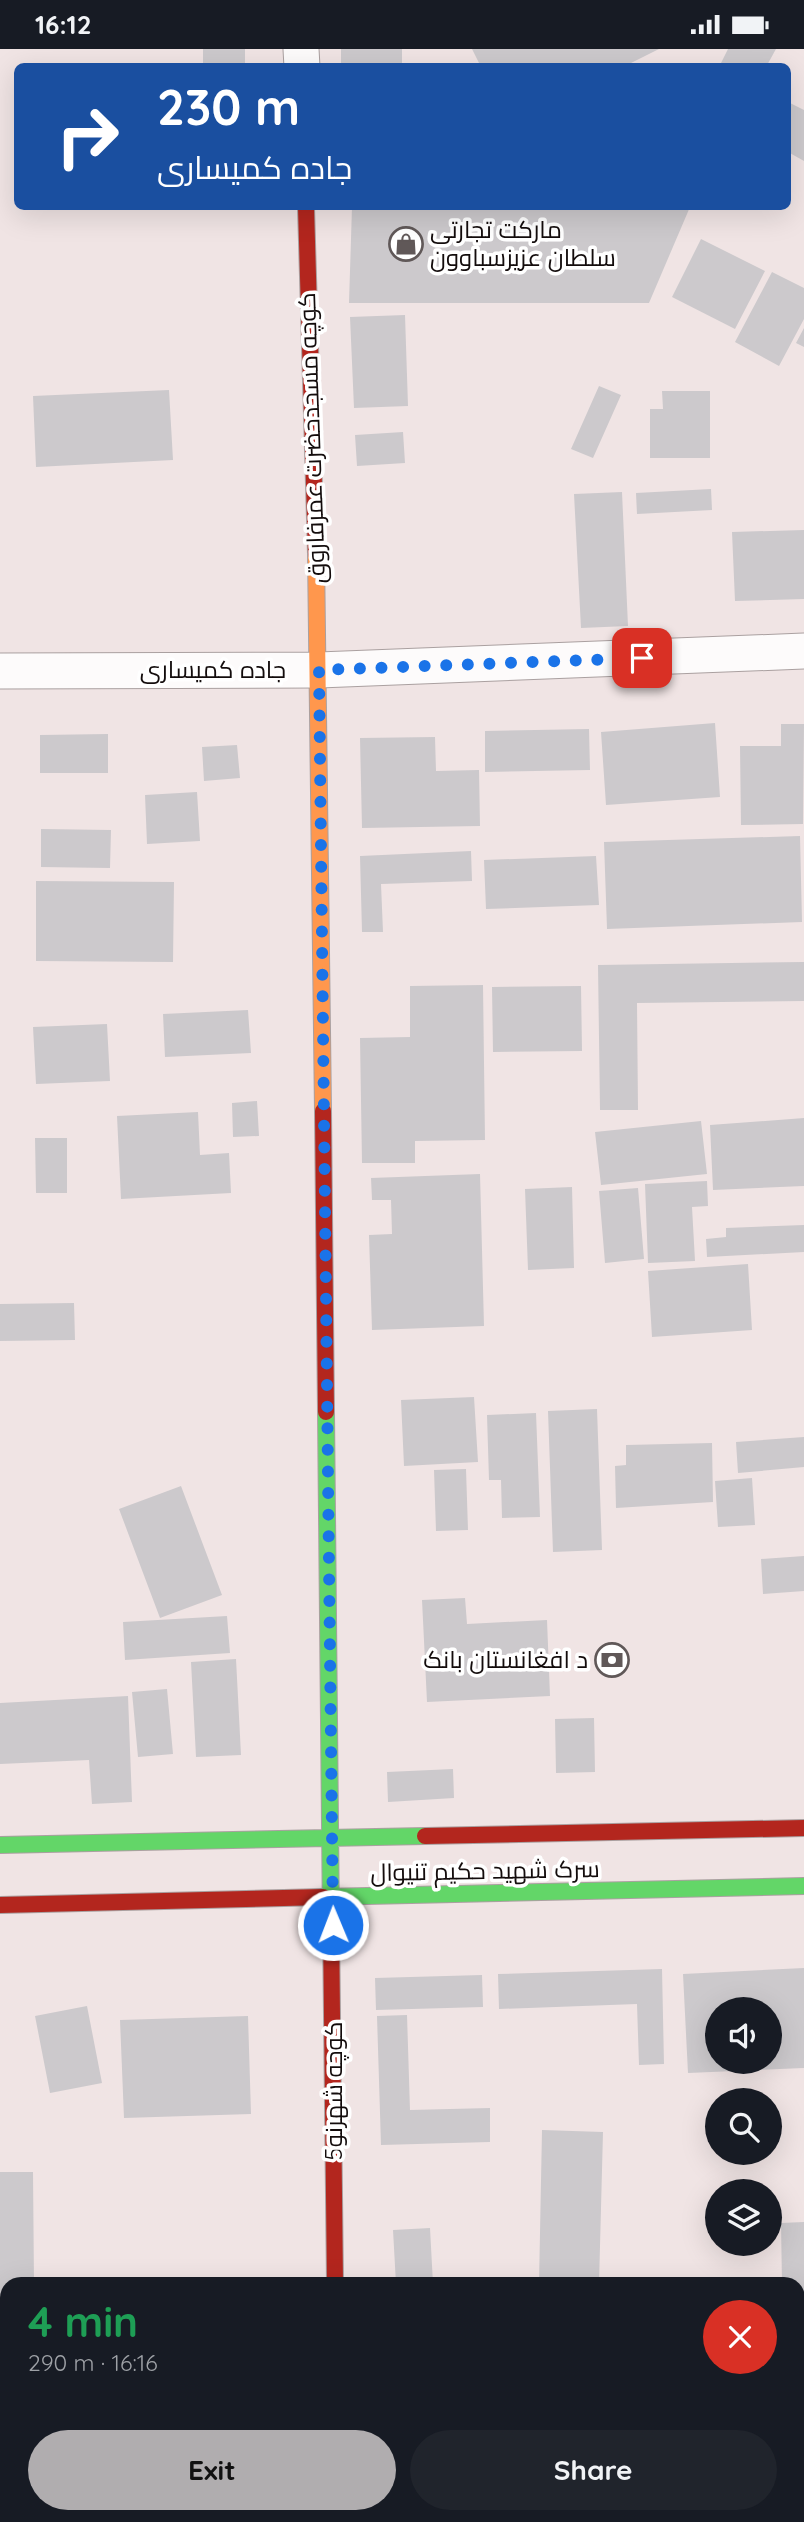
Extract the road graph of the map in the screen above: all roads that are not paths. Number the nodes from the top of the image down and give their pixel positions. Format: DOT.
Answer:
graph roads {
  1 [pos="306,210"];
  2 [pos="804,651"];
  3 [pos="319,670"];
  4 [pos="0,671"];
  5 [pos="804,1829"];
  6 [pos="331,1838"];
  7 [pos="0,1845"];
  8 [pos="804,1886"];
  9 [pos="333,1897"];
  10 [pos="0,1905"];
  11 [pos="335,2277"];
  1 -- 3 [label="main road, کوچه مسجدحضرت عمرفاروق"];
  2 -- 3 [label="street, جاده کمیساری"];
  3 -- 4 [label="street, جاده کمیساری"];
  3 -- 6 [label="main road, کوچه مسجدحضرت عمرفاروق"];
  5 -- 6 [label="main road, سرک شهید حکیم تنیوال"];
  6 -- 7 [label="main road, سرک شهید حکیم تنیوال"];
  6 -- 9 [label="main road, کوچه شهرنو5"];
  8 -- 9 [label="main road, سرک شهید حکیم تنیوال"];
  9 -- 10 [label="main road, سرک شهید حکیم تنیوال"];
  9 -- 11 [label="main road, کوچه شهرنو5"];
}
